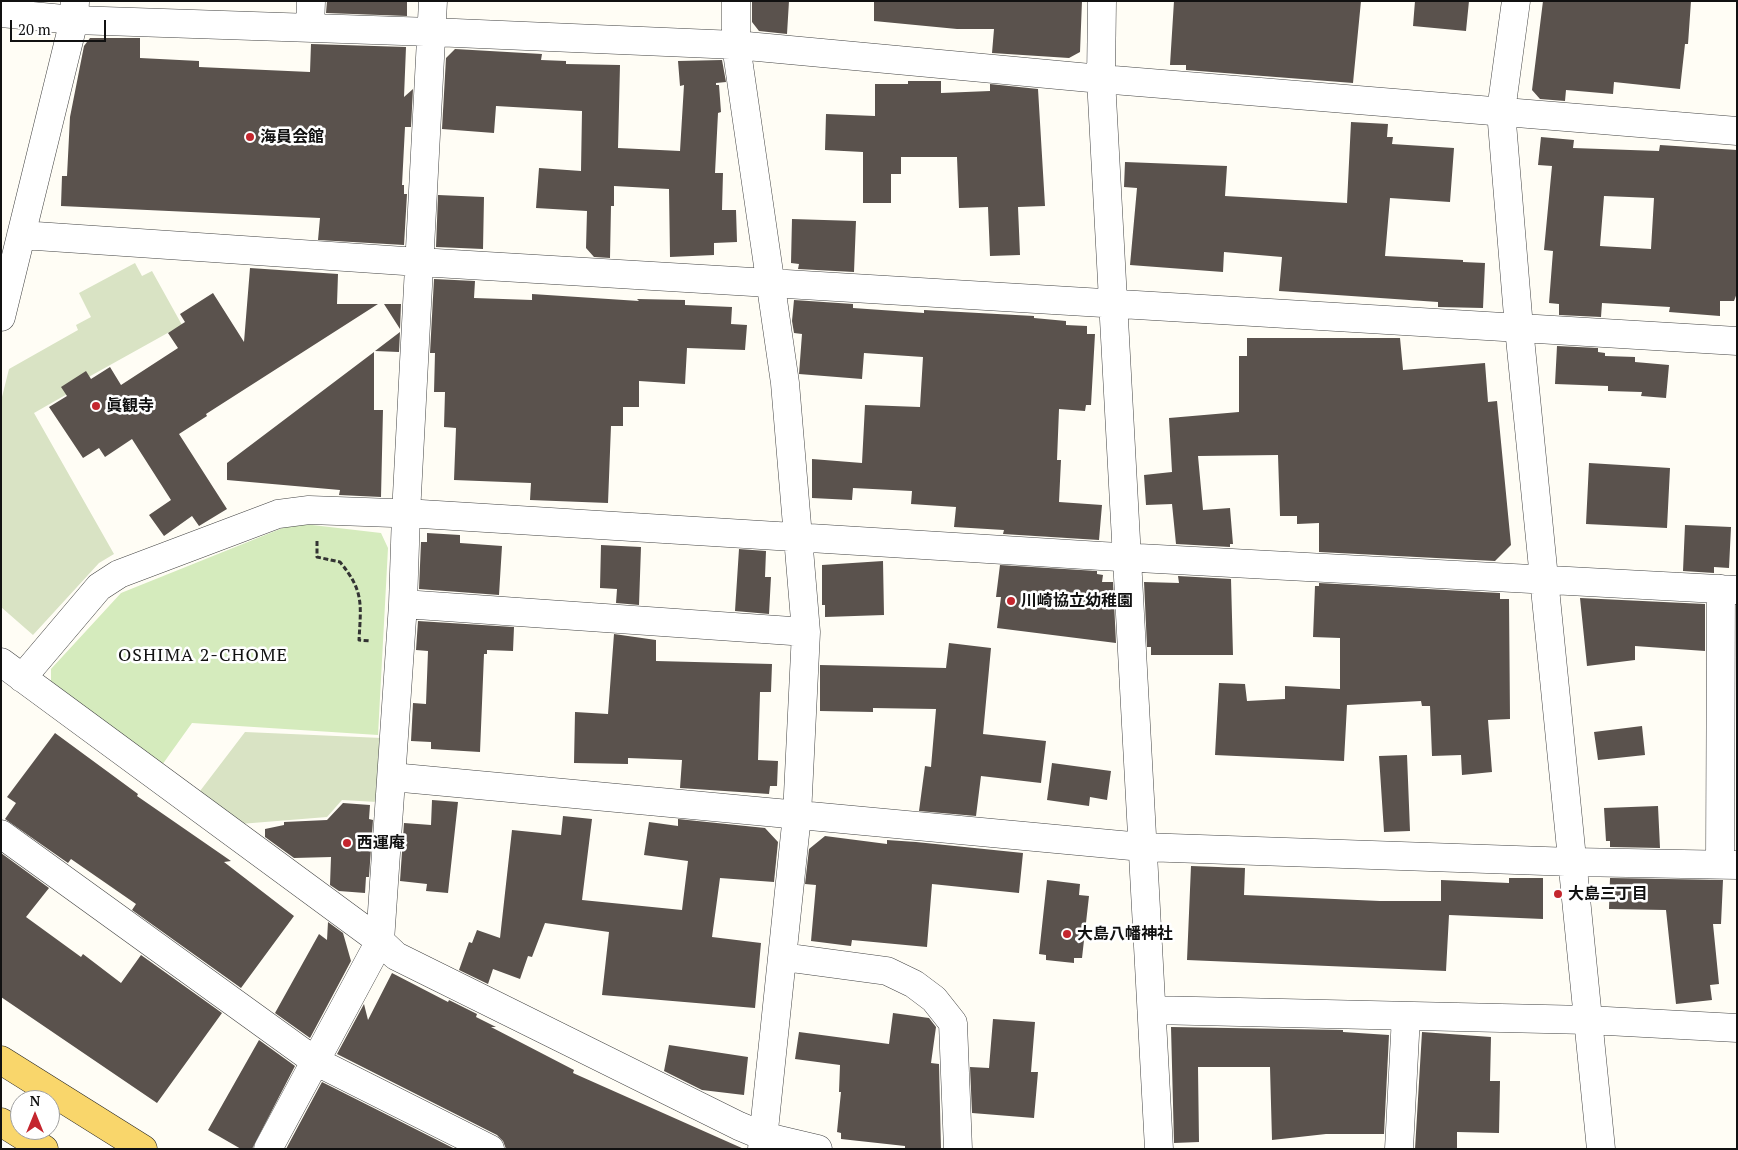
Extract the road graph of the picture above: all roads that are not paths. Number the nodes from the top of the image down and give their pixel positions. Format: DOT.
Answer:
graph roads {
  1 [pos="311,1"];
  2 [pos="433,1"];
  3 [pos="736,1"];
  4 [pos="1102,1"];
  5 [pos="1516,1"];
  6 [pos="74,11"];
  7 [pos="1,13"];
  8 [pos="310,28"];
  9 [pos="432,32"];
  10 [pos="736,45"];
  11 [pos="1101,79"];
  12 [pos="1501,111"];
  13 [pos="1737,131"];
  14 [pos="12,247"];
  15 [pos="419,262"];
  16 [pos="770,283"];
  17 [pos="1114,302"];
  18 [pos="1,317"];
  19 [pos="1519,328"];
  20 [pos="1737,341"];
  21 [pos="406,514"];
  22 [pos="798,538"];
  23 [pos="1126,557"];
  24 [pos="1545,579"];
  25 [pos="1729,589"];
  26 [pos="403,604"];
  27 [pos="806,632"];
  28 [pos="12,670"];
  29 [pos="392,777"];
  30 [pos="797,815"];
  31 [pos="1,834"];
  32 [pos="1142,847"];
  33 [pos="1573,862"];
  34 [pos="1728,864"];
  35 [pos="380,941"];
  36 [pos="783,957"];
  37 [pos="1152,1010"];
  38 [pos="1406,1016"];
  39 [pos="1588,1020"];
  40 [pos="1737,1028"];
  41 [pos="1,1060"];
  42 [pos="315,1061"];
  43 [pos="1,1122"];
  44 [pos="763,1142"];
  45 [pos="44,1149"];
  46 [pos="143,1149"];
  47 [pos="268,1149"];
  48 [pos="490,1149"];
  49 [pos="818,1149"];
  50 [pos="958,1149"];
  51 [pos="1159,1149"];
  52 [pos="1400,1149"];
  53 [pos="1601,1149"];
  1 -- 8 [label="street"];
  2 -- 9 [label="street"];
  3 -- 10 [label="street"];
  4 -- 11 [label="street"];
  5 -- 12 [label="street"];
  6 -- 7 [label="street"];
  6 -- 8 [label="street"];
  6 -- 14 [label="street"];
  8 -- 9 [label="street"];
  9 -- 10 [label="street"];
  9 -- 15 [label="street"];
  10 -- 11 [label="street"];
  10 -- 16 [label="street"];
  11 -- 12 [label="street"];
  11 -- 17 [label="street"];
  12 -- 13 [label="street"];
  12 -- 19 [label="street"];
  14 -- 15 [label="street"];
  14 -- 18 [label="street"];
  15 -- 16 [label="street"];
  15 -- 21 [label="street"];
  16 -- 17 [label="street"];
  16 -- 22 [label="street"];
  17 -- 19 [label="street"];
  17 -- 23 [label="street"];
  19 -- 20 [label="street"];
  19 -- 24 [label="street"];
  21 -- 22 [label="street"];
  21 -- 26 [label="street"];
  21 -- 28 [label="street"];
  22 -- 23 [label="street"];
  22 -- 27 [label="street"];
  23 -- 24 [label="street"];
  23 -- 32 [label="street"];
  24 -- 25 [label="street"];
  24 -- 33 [label="street"];
  25 -- 34 [label="street"];
  26 -- 27 [label="street"];
  26 -- 29 [label="street"];
  27 -- 30 [label="street"];
  28 -- 35 [label="street"];
  29 -- 30 [label="street"];
  29 -- 35 [label="street"];
  30 -- 32 [label="street"];
  30 -- 36 [label="street"];
  31 -- 42 [label="street"];
  32 -- 33 [label="street"];
  32 -- 37 [label="street"];
  33 -- 34 [label="street"];
  33 -- 39 [label="street"];
  35 -- 42 [label="street"];
  35 -- 44 [label="street"];
  36 -- 44 [label="street"];
  36 -- 50 [label="street"];
  37 -- 38 [label="street"];
  37 -- 51 [label="street"];
  38 -- 39 [label="street"];
  38 -- 52 [label="street"];
  39 -- 40 [label="street"];
  39 -- 53 [label="street"];
  41 -- 46 [label="main road"];
  42 -- 47 [label="street"];
  42 -- 48 [label="street"];
  43 -- 45 [label="main road"];
  44 -- 49 [label="street"];
}
